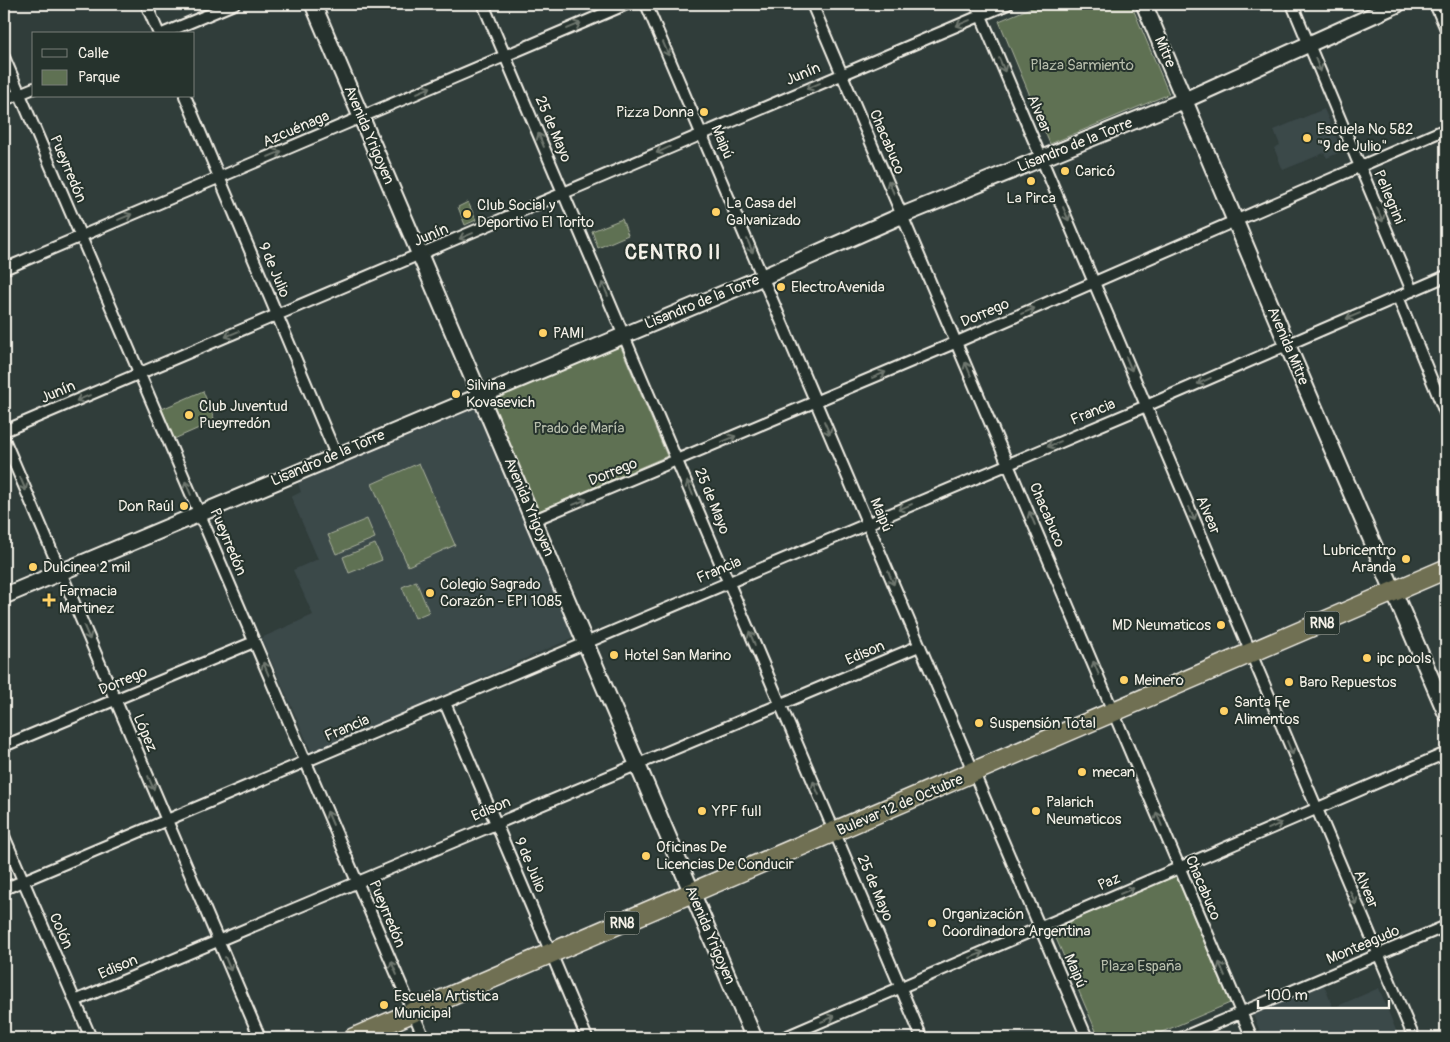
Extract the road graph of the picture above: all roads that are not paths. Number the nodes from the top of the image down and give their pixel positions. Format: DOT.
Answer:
graph roads {
  1 [pos="146,4"];
  2 [pos="234,4"];
  3 [pos="313,4"];
  4 [pos="483,4"];
  5 [pos="627,4"];
  6 [pos="646,4"];
  7 [pos="812,4"];
  8 [pos="976,4"];
  9 [pos="1008,4"];
  10 [pos="1144,4"];
  11 [pos="1292,4"];
  12 [pos="1398,4"];
  13 [pos="1436,4"];
  14 [pos="981,15"];
  15 [pos="1446,29"];
  16 [pos="159,32"];
  17 [pos="165,32"];
  18 [pos="1309,42"];
  19 [pos="505,55"];
  20 [pos="4,57"];
  21 [pos="842,75"];
  22 [pos="32,89"];
  23 [pos="20,94"];
  24 [pos="186,98"];
  25 [pos="4,100"];
  26 [pos="1185,100"];
  27 [pos="361,117"];
  28 [pos="1446,129"];
  29 [pos="702,133"];
  30 [pos="1042,159"];
  31 [pos="1360,166"];
  32 [pos="220,178"];
  33 [pos="564,194"];
  34 [pos="903,215"];
  35 [pos="1235,221"];
  36 [pos="80,236"];
  37 [pos="421,256"];
  38 [pos="4,269"];
  39 [pos="1446,276"];
  40 [pos="763,277"];
  41 [pos="1095,282"];
  42 [pos="1412,291"];
  43 [pos="1398,297"];
  44 [pos="277,314"];
  45 [pos="624,334"];
  46 [pos="957,342"];
  47 [pos="1287,344"];
  48 [pos="139,373"];
  49 [pos="481,394"];
  50 [pos="816,402"];
  51 [pos="1146,406"];
  52 [pos="1446,415"];
  53 [pos="4,431"];
  54 [pos="4,439"];
  55 [pos="336,455"];
  56 [pos="679,461"];
  57 [pos="1008,463"];
  58 [pos="199,513"];
  59 [pos="534,520"];
  60 [pos="868,523"];
  61 [pos="1446,569"];
  62 [pos="60,572"];
  63 [pos="729,582"];
  64 [pos="1394,592"];
  65 [pos="4,596"];
  66 [pos="254,642"];
  67 [pos="586,643"];
  68 [pos="919,646"];
  69 [pos="1251,655"];
  70 [pos="115,701"];
  71 [pos="445,703"];
  72 [pos="780,705"];
  73 [pos="1115,713"];
  74 [pos="1446,713"];
  75 [pos="4,746"];
  76 [pos="1446,753"];
  77 [pos="306,762"];
  78 [pos="636,764"];
  79 [pos="974,773"];
  80 [pos="1316,808"];
  81 [pos="167,821"];
  82 [pos="496,823"];
  83 [pos="835,832"];
  84 [pos="4,836"];
  85 [pos="1179,868"];
  86 [pos="23,881"];
  87 [pos="358,883"];
  88 [pos="4,889"];
  89 [pos="692,893"];
  90 [pos="1446,926"];
  91 [pos="1040,928"];
  92 [pos="218,941"];
  93 [pos="551,954"];
  94 [pos="1377,956"];
  95 [pos="900,987"];
  96 [pos="75,1001"];
  97 [pos="413,1013"];
  98 [pos="1241,1014"];
  99 [pos="751,1037"];
  100 [pos="91,1038"];
  101 [pos="260,1038"];
  102 [pos="353,1038"];
  103 [pos="424,1038"];
  104 [pos="587,1038"];
  105 [pos="783,1038"];
  106 [pos="922,1038"];
  107 [pos="1088,1038"];
  108 [pos="1181,1038"];
  109 [pos="1252,1038"];
  110 [pos="1414,1038"];
  1 -- 16 [label="street"];
  2 -- 17 [label="street"];
  3 -- 27 [label="main road, Avenida Yrigoyen"];
  4 -- 19 [label="street, 25 de Mayo"];
  19 -- 5 [label="street, Azcuénaga, one-way"];
  6 -- 29 [label="street, Maipú, one-way"];
  7 -- 21 [label="street, Chacabuco"];
  8 -- 14 [label="street, Alvear"];
  9 -- 14 [label="street, Junín"];
  10 -- 26 [label="main road, Mitre"];
  11 -- 18 [label="street, Pellegrini"];
  12 -- 18 [label="main road, Lisandro de la Torre"];
  13 -- 15 [label="street"];
  14 -- 21 [label="street, Junín, one-way"];
  14 -- 30 [label="street, Alvear, one-way"];
  18 -- 26 [label="main road, Lisandro de la Torre"];
  18 -- 31 [label="street, Pellegrini, one-way"];
  27 -- 19 [label="street, Azcuénaga, one-way"];
  33 -- 19 [label="street, 25 de Mayo, one-way"];
  20 -- 23 [label="street, Pueyrredón"];
  21 -- 29 [label="street, Junín, one-way"];
  34 -- 21 [label="street, Chacabuco, one-way"];
  22 -- 23 [label="street"];
  23 -- 25 [label="street"];
  23 -- 36 [label="street, Pueyrredón"];
  24 -- 32 [label="street, 9 de Julio"];
  26 -- 30 [label="main road, Lisandro de la Torre"];
  26 -- 35 [label="main road, Avenida Mitre"];
  32 -- 27 [label="street, Azcuénaga, one-way"];
  27 -- 37 [label="main road, Avenida Yrigoyen"];
  28 -- 31 [label="street, Dorrego"];
  29 -- 33 [label="street, Junín, one-way"];
  29 -- 40 [label="street, Maipú, one-way"];
  30 -- 34 [label="main road, Lisandro de la Torre"];
  30 -- 41 [label="street, Alvear, one-way"];
  31 -- 35 [label="street, Dorrego"];
  31 -- 42 [label="street, Pellegrini, one-way"];
  36 -- 32 [label="street, Azcuénaga, one-way"];
  32 -- 44 [label="street, 9 de Julio"];
  33 -- 37 [label="street, Junín, one-way"];
  45 -- 33 [label="street, 25 de Mayo, one-way"];
  34 -- 40 [label="main road, Lisandro de la Torre"];
  34 -- 46 [label="street, Chacabuco"];
  35 -- 41 [label="street, Dorrego"];
  35 -- 47 [label="main road, Avenida Mitre"];
  36 -- 38 [label="street, Azcuénaga"];
  36 -- 48 [label="street, Pueyrredón"];
  37 -- 44 [label="street, Junín"];
  37 -- 49 [label="main road, Avenida Yrigoyen"];
  39 -- 42 [label="street, Francia"];
  40 -- 45 [label="main road, Lisandro de la Torre"];
  40 -- 50 [label="street, Maipú"];
  46 -- 41 [label="street, Dorrego, one-way"];
  41 -- 51 [label="street, Alvear, one-way"];
  42 -- 43 [label="street, Francia"];
  43 -- 47 [label="street, Francia, one-way"];
  43 -- 52 [label="street"];
  44 -- 48 [label="street, Junín, one-way"];
  44 -- 55 [label="street, 9 de Julio"];
  45 -- 49 [label="main road, Lisandro de la Torre"];
  45 -- 56 [label="street, 25 de Mayo"];
  50 -- 46 [label="street, Dorrego, one-way"];
  57 -- 46 [label="street, Chacabuco, one-way"];
  47 -- 51 [label="street, Francia, one-way"];
  47 -- 64 [label="main road, Avenida Mitre"];
  48 -- 53 [label="street, Junín, one-way"];
  58 -- 48 [label="street, Pueyrredón, one-way"];
  49 -- 55 [label="main road, Lisandro de la Torre"];
  49 -- 59 [label="main road, Avenida Yrigoyen"];
  56 -- 50 [label="street, Dorrego, one-way"];
  50 -- 60 [label="street, Maipú, one-way"];
  51 -- 57 [label="street, Francia, one-way"];
  51 -- 69 [label="street, Alvear, one-way"];
  54 -- 62 [label="street, López, one-way"];
  55 -- 58 [label="main road, Lisandro de la Torre"];
  59 -- 56 [label="street, Dorrego, one-way"];
  63 -- 56 [label="street, 25 de Mayo, one-way"];
  57 -- 60 [label="street, Francia, one-way"];
  73 -- 57 [label="street, Chacabuco, one-way"];
  58 -- 62 [label="main road, Lisandro de la Torre"];
  58 -- 66 [label="street, Pueyrredón"];
  59 -- 67 [label="main road, Avenida Yrigoyen"];
  60 -- 63 [label="street, Francia"];
  60 -- 68 [label="street, Maipú, one-way"];
  61 -- 64 [label="highway, Bulevar 12 de Octubre / RN8"];
  62 -- 65 [label="main road, Lisandro de la Torre"];
  62 -- 70 [label="street, López, one-way"];
  63 -- 67 [label="street, Francia"];
  72 -- 63 [label="street, 25 de Mayo, one-way"];
  64 -- 69 [label="highway, Bulevar 12 de Octubre / RN8"];
  64 -- 74 [label="main road, Avenida Mitre"];
  66 -- 70 [label="street, Dorrego"];
  77 -- 66 [label="street, Pueyrredón, one-way"];
  67 -- 71 [label="street, Francia"];
  67 -- 78 [label="main road, Avenida Yrigoyen"];
  68 -- 72 [label="street, Edison"];
  68 -- 79 [label="street, Maipú"];
  69 -- 73 [label="highway, Bulevar 12 de Octubre / RN8"];
  69 -- 80 [label="street, Alvear, one-way"];
  70 -- 75 [label="street, Dorrego"];
  70 -- 81 [label="street, López, one-way"];
  71 -- 77 [label="street, Francia"];
  71 -- 82 [label="street, 9 de Julio"];
  72 -- 78 [label="street, Edison"];
  83 -- 72 [label="street, 25 de Mayo, one-way"];
  73 -- 79 [label="highway, Bulevar 12 de Octubre / RN8"];
  85 -- 73 [label="street, Chacabuco, one-way"];
  76 -- 80 [label="street, Paz"];
  77 -- 81 [label="street, Francia"];
  87 -- 77 [label="street, Pueyrredón, one-way"];
  78 -- 82 [label="street, Edison"];
  78 -- 89 [label="main road, Avenida Yrigoyen"];
  79 -- 83 [label="highway, Bulevar 12 de Octubre / RN8"];
  79 -- 91 [label="street, Maipú"];
  85 -- 80 [label="street, Paz, one-way"];
  80 -- 94 [label="street, Alvear, one-way"];
  81 -- 86 [label="street, Francia"];
  81 -- 92 [label="street, López"];
  82 -- 87 [label="street, Edison"];
  82 -- 93 [label="street, 9 de Julio"];
  83 -- 89 [label="highway, Bulevar 12 de Octubre / RN8"];
  83 -- 95 [label="street, 25 de Mayo"];
  84 -- 86 [label="street, Colón"];
  91 -- 85 [label="street, Paz, one-way"];
  98 -- 85 [label="street, Chacabuco, one-way"];
  86 -- 88 [label="street, Francia"];
  86 -- 96 [label="street, Colón"];
  87 -- 92 [label="street, Edison"];
  97 -- 87 [label="street, Pueyrredón, one-way"];
  89 -- 93 [label="highway, Bulevar 12 de Octubre / RN8"];
  89 -- 99 [label="main road, Avenida Yrigoyen"];
  90 -- 94 [label="street, Monteagudo"];
  95 -- 91 [label="street, Paz, one-way"];
  91 -- 107 [label="street, Maipú"];
  92 -- 96 [label="street, Edison"];
  92 -- 101 [label="street, López, one-way"];
  93 -- 97 [label="highway, Bulevar 12 de Octubre / RN8"];
  93 -- 104 [label="street, 9 de Julio"];
  94 -- 98 [label="street, Monteagudo"];
  94 -- 110 [label="street, Alvear"];
  105 -- 95 [label="street, Paz, one-way"];
  95 -- 106 [label="street, 25 de Mayo"];
  96 -- 100 [label="street, Colón"];
  97 -- 102 [label="highway, Bulevar 12 de Octubre / RN8"];
  97 -- 103 [label="street, Pueyrredón"];
  98 -- 108 [label="street, Monteagudo"];
  98 -- 109 [label="street, Chacabuco"];
}
